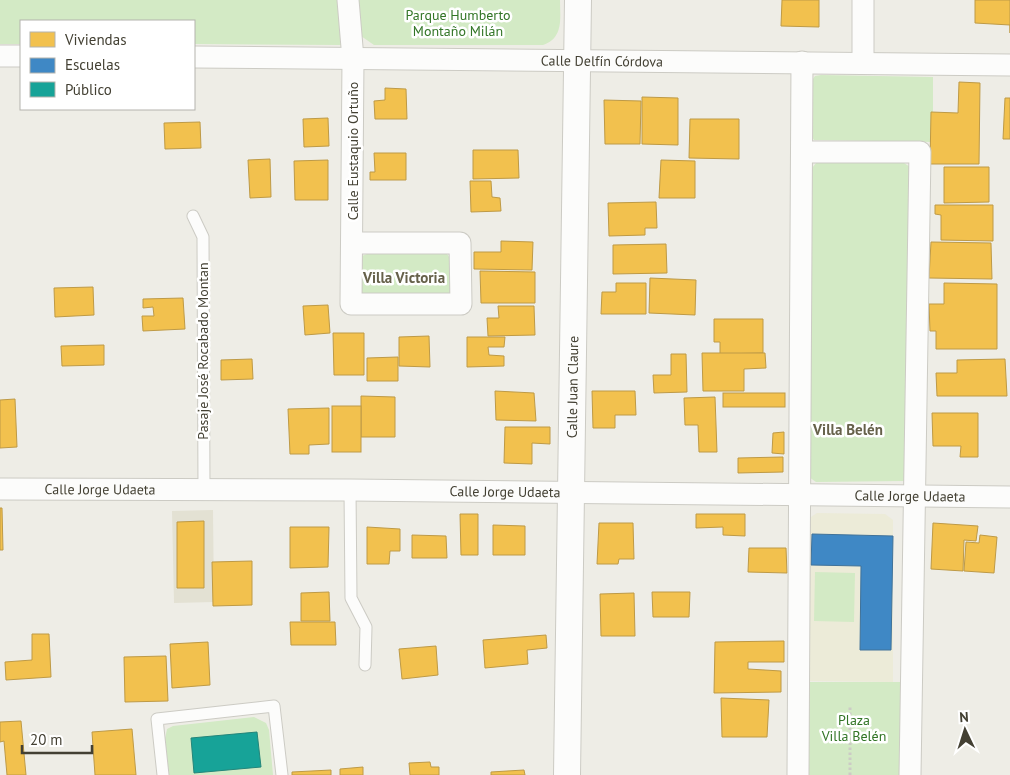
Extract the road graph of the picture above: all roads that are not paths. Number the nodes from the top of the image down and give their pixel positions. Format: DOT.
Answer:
graph roads {
  1 [pos="348,0"];
  2 [pos="578,0"];
  3 [pos="863,0"];
  4 [pos="0,56"];
  5 [pos="20,56"];
  6 [pos="195,57"];
  7 [pos="353,59"];
  8 [pos="578,61"];
  9 [pos="802,62"];
  10 [pos="863,62"];
  11 [pos="1010,65"];
  12 [pos="803,152"];
  13 [pos="193,216"];
  14 [pos="352,243"];
  15 [pos="0,489"];
  16 [pos="204,489"];
  17 [pos="350,490"];
  18 [pos="572,492"];
  19 [pos="800,494"];
  20 [pos="915,496"];
  21 [pos="1010,497"];
  22 [pos="365,665"];
  23 [pos="162,775"];
  24 [pos="282,775"];
  25 [pos="567,775"];
  26 [pos="798,775"];
  27 [pos="910,775"];
  1 -- 7 [label="street, Calle Eustaquio Ortuño"];
  2 -- 8 [label="street, Calle Juan Claure"];
  3 -- 10 [label="street"];
  4 -- 5 [label="street"];
  6 -- 7 [label="street, Calle Delfín Córdova"];
  7 -- 8 [label="street, Calle Delfín Córdova"];
  7 -- 14 [label="street, Calle Eustaquio Ortuño"];
  8 -- 9 [label="street, Calle Delfín Córdova"];
  8 -- 18 [label="street, Calle Juan Claure"];
  9 -- 10 [label="street, Calle Delfín Córdova"];
  9 -- 12 [label="street"];
  10 -- 11 [label="street, Calle Delfín Córdova"];
  12 -- 19 [label="street"];
  12 -- 20 [label="street"];
  13 -- 16 [label="lane, Pasaje José Rocabado Montan"];
  14 -- 14 [label="street, Calle Eustaquio Ortuño"];
  15 -- 16 [label="street, Calle Jorge Udaeta"];
  16 -- 17 [label="street, Calle Jorge Udaeta"];
  17 -- 18 [label="street, Calle Jorge Udaeta"];
  17 -- 22 [label="lane"];
  18 -- 19 [label="street, Calle Jorge Udaeta"];
  18 -- 25 [label="street, Calle Juan Claure"];
  19 -- 20 [label="street, Calle Jorge Udaeta"];
  19 -- 26 [label="street"];
  20 -- 21 [label="street, Calle Jorge Udaeta"];
  20 -- 27 [label="street"];
  23 -- 24 [label="lane"];
}
